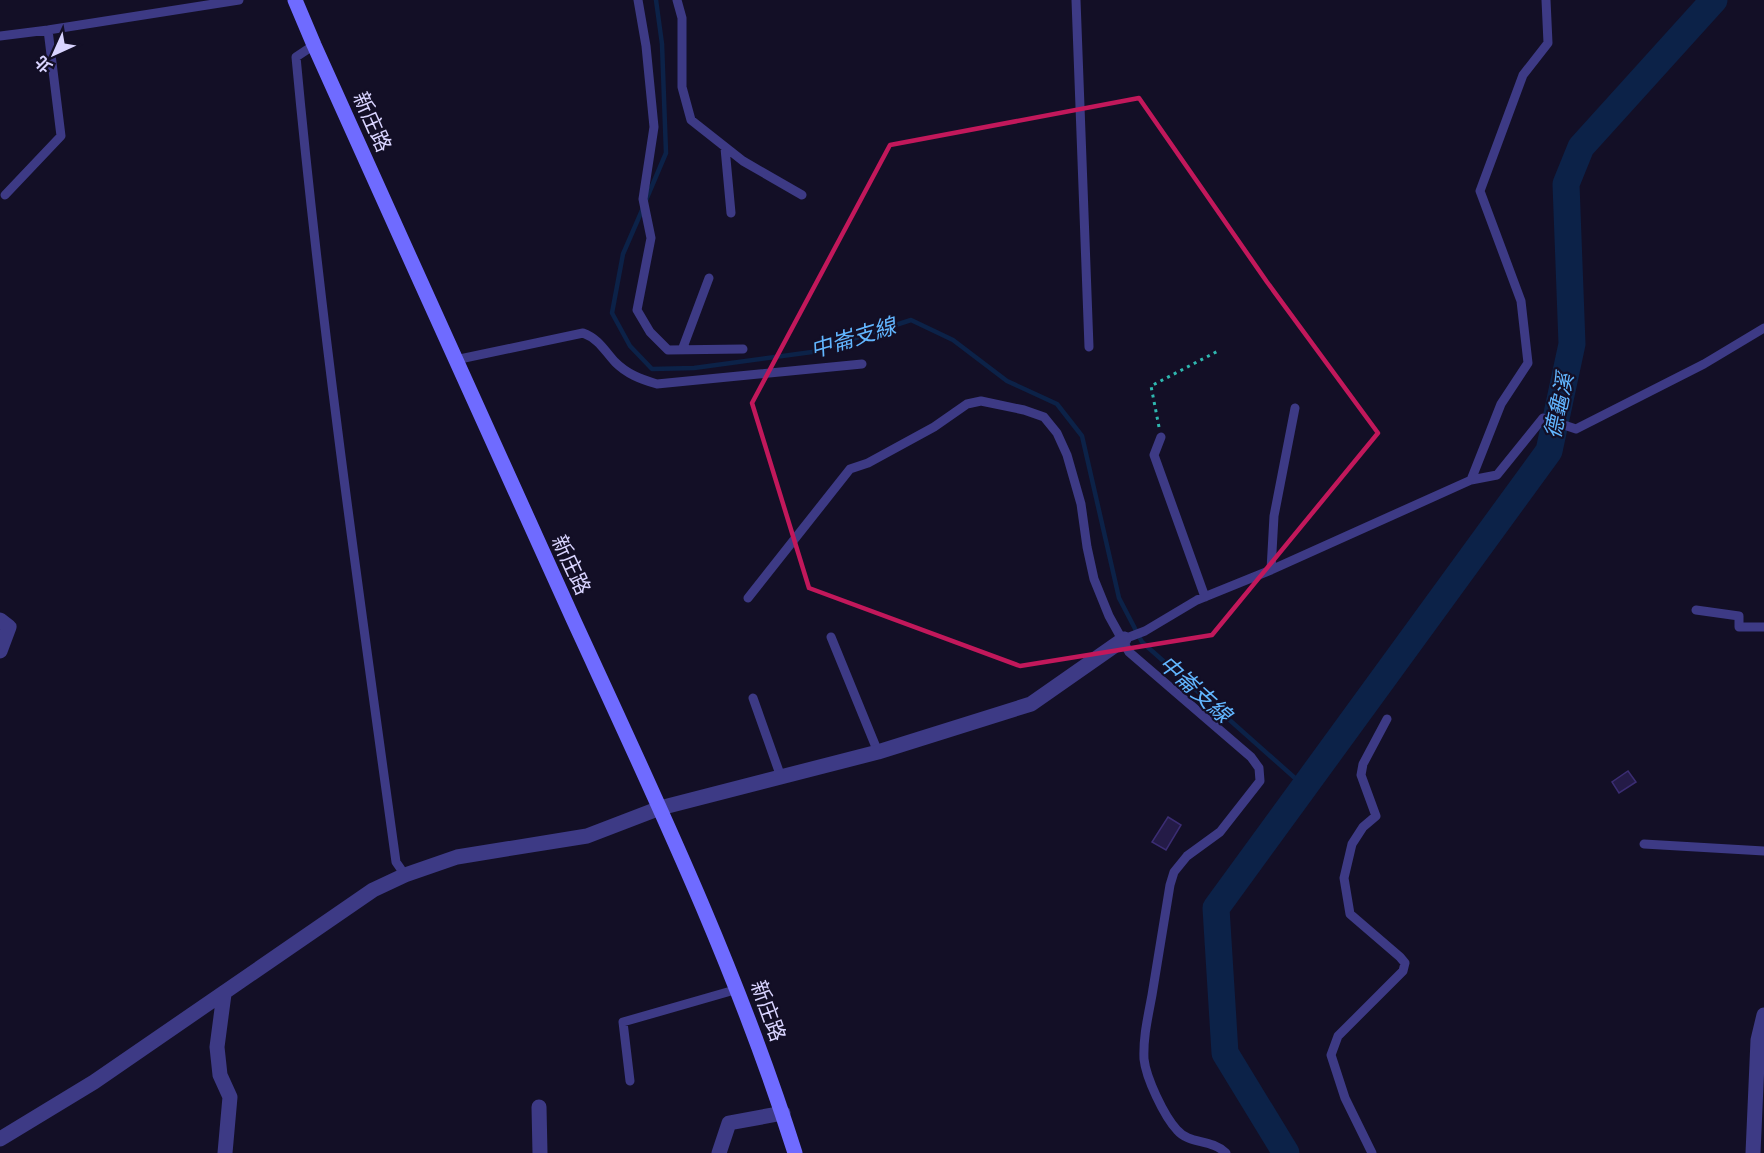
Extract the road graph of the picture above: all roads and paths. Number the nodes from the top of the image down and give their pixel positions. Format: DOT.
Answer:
graph roads {
  1 [pos="239,0"];
  2 [pos="295,0"];
  3 [pos="638,0"];
  4 [pos="677,0"];
  5 [pos="1076,0"];
  6 [pos="1546,0"];
  7 [pos="48,30"];
  8 [pos="0,36"];
  9 [pos="314,45"];
  10 [pos="725,148"];
  11 [pos="5,195"];
  12 [pos="802,195"];
  13 [pos="731,213"];
  14 [pos="709,278"];
  15 [pos="1764,328"];
  16 [pos="1089,347"];
  17 [pos="743,349"];
  18 [pos="682,350"];
  19 [pos="1218,351"];
  20 [pos="455,360"];
  21 [pos="862,364"];
  22 [pos="1295,408"];
  23 [pos="1161,437"];
  24 [pos="1471,480"];
  25 [pos="1271,570"];
  26 [pos="1205,597"];
  27 [pos="748,598"];
  28 [pos="1696,610"];
  29 [pos="0,620"];
  30 [pos="1764,627"];
  31 [pos="831,637"];
  32 [pos="1124,639"];
  33 [pos="0,651"];
  34 [pos="753,698"];
  35 [pos="1387,719"];
  36 [pos="878,752"];
  37 [pos="781,777"];
  38 [pos="660,808"];
  39 [pos="1644,844"];
  40 [pos="1764,851"];
  41 [pos="405,875"];
  42 [pos="738,989"];
  43 [pos="224,994"];
  44 [pos="1764,1015"];
  45 [pos="630,1081"];
  46 [pos="539,1107"];
  47 [pos="783,1113"];
  48 [pos="0,1139"];
  49 [pos="225,1153"];
  50 [pos="540,1153"];
  51 [pos="719,1153"];
  52 [pos="795,1153"];
  53 [pos="1226,1153"];
  54 [pos="1371,1153"];
  55 [pos="1753,1153"];
  1 -- 7 [label="lane"];
  2 -- 9 [label="street, 新庄路"];
  3 -- 18 [label="lane"];
  4 -- 10 [label="lane"];
  5 -- 16 [label="lane"];
  6 -- 24 [label="lane"];
  7 -- 8 [label="lane"];
  7 -- 11 [label="lane"];
  9 -- 20 [label="street, 新庄路"];
  9 -- 41 [label="lane"];
  10 -- 12 [label="lane"];
  10 -- 13 [label="lane"];
  14 -- 18 [label="lane"];
  15 -- 24 [label="lane"];
  17 -- 18 [label="lane"];
  19 -- 23 [label="path"];
  20 -- 21 [label="lane"];
  20 -- 38 [label="street, 新庄路"];
  22 -- 25 [label="lane"];
  23 -- 26 [label="lane"];
  24 -- 25 [label="lane"];
  25 -- 26 [label="lane"];
  26 -- 32 [label="lane"];
  27 -- 32 [label="lane"];
  28 -- 30 [label="lane"];
  29 -- 33 [label="street"];
  31 -- 36 [label="lane"];
  32 -- 36 [label="street"];
  32 -- 53 [label="lane"];
  34 -- 37 [label="lane"];
  35 -- 54 [label="lane"];
  36 -- 37 [label="street"];
  37 -- 38 [label="street"];
  38 -- 41 [label="street"];
  38 -- 42 [label="street, 新庄路"];
  39 -- 40 [label="lane"];
  41 -- 43 [label="street"];
  42 -- 45 [label="lane"];
  42 -- 47 [label="street, 新庄路"];
  43 -- 48 [label="street"];
  43 -- 49 [label="street"];
  44 -- 55 [label="street"];
  46 -- 50 [label="street"];
  47 -- 51 [label="street"];
  47 -- 52 [label="street, 新庄路"];
}
